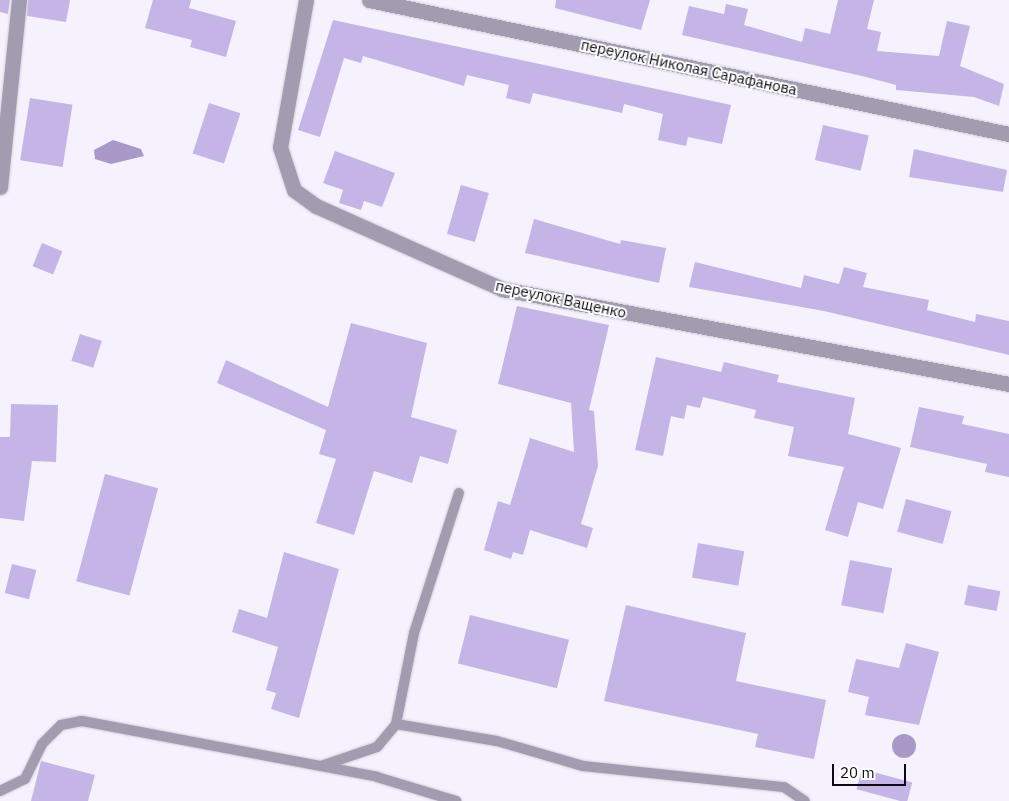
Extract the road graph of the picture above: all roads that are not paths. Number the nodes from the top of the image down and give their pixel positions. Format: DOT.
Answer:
graph roads {
  1 [pos="19,0"];
  2 [pos="306,0"];
  3 [pos="370,0"];
  4 [pos="1009,134"];
  5 [pos="0,187"];
  6 [pos="1009,384"];
  7 [pos="459,493"];
  8 [pos="396,724"];
  9 [pos="319,767"];
  10 [pos="0,791"];
  11 [pos="456,801"];
  12 [pos="805,801"];
  1 -- 5 [label="street"];
  2 -- 6 [label="street, переулок Ващенко"];
  3 -- 4 [label="street, переулок Николая Сарафанова"];
  7 -- 8 [label="lane"];
  8 -- 9 [label="lane"];
  8 -- 12 [label="lane"];
  9 -- 10 [label="lane"];
  9 -- 11 [label="lane"];
}
